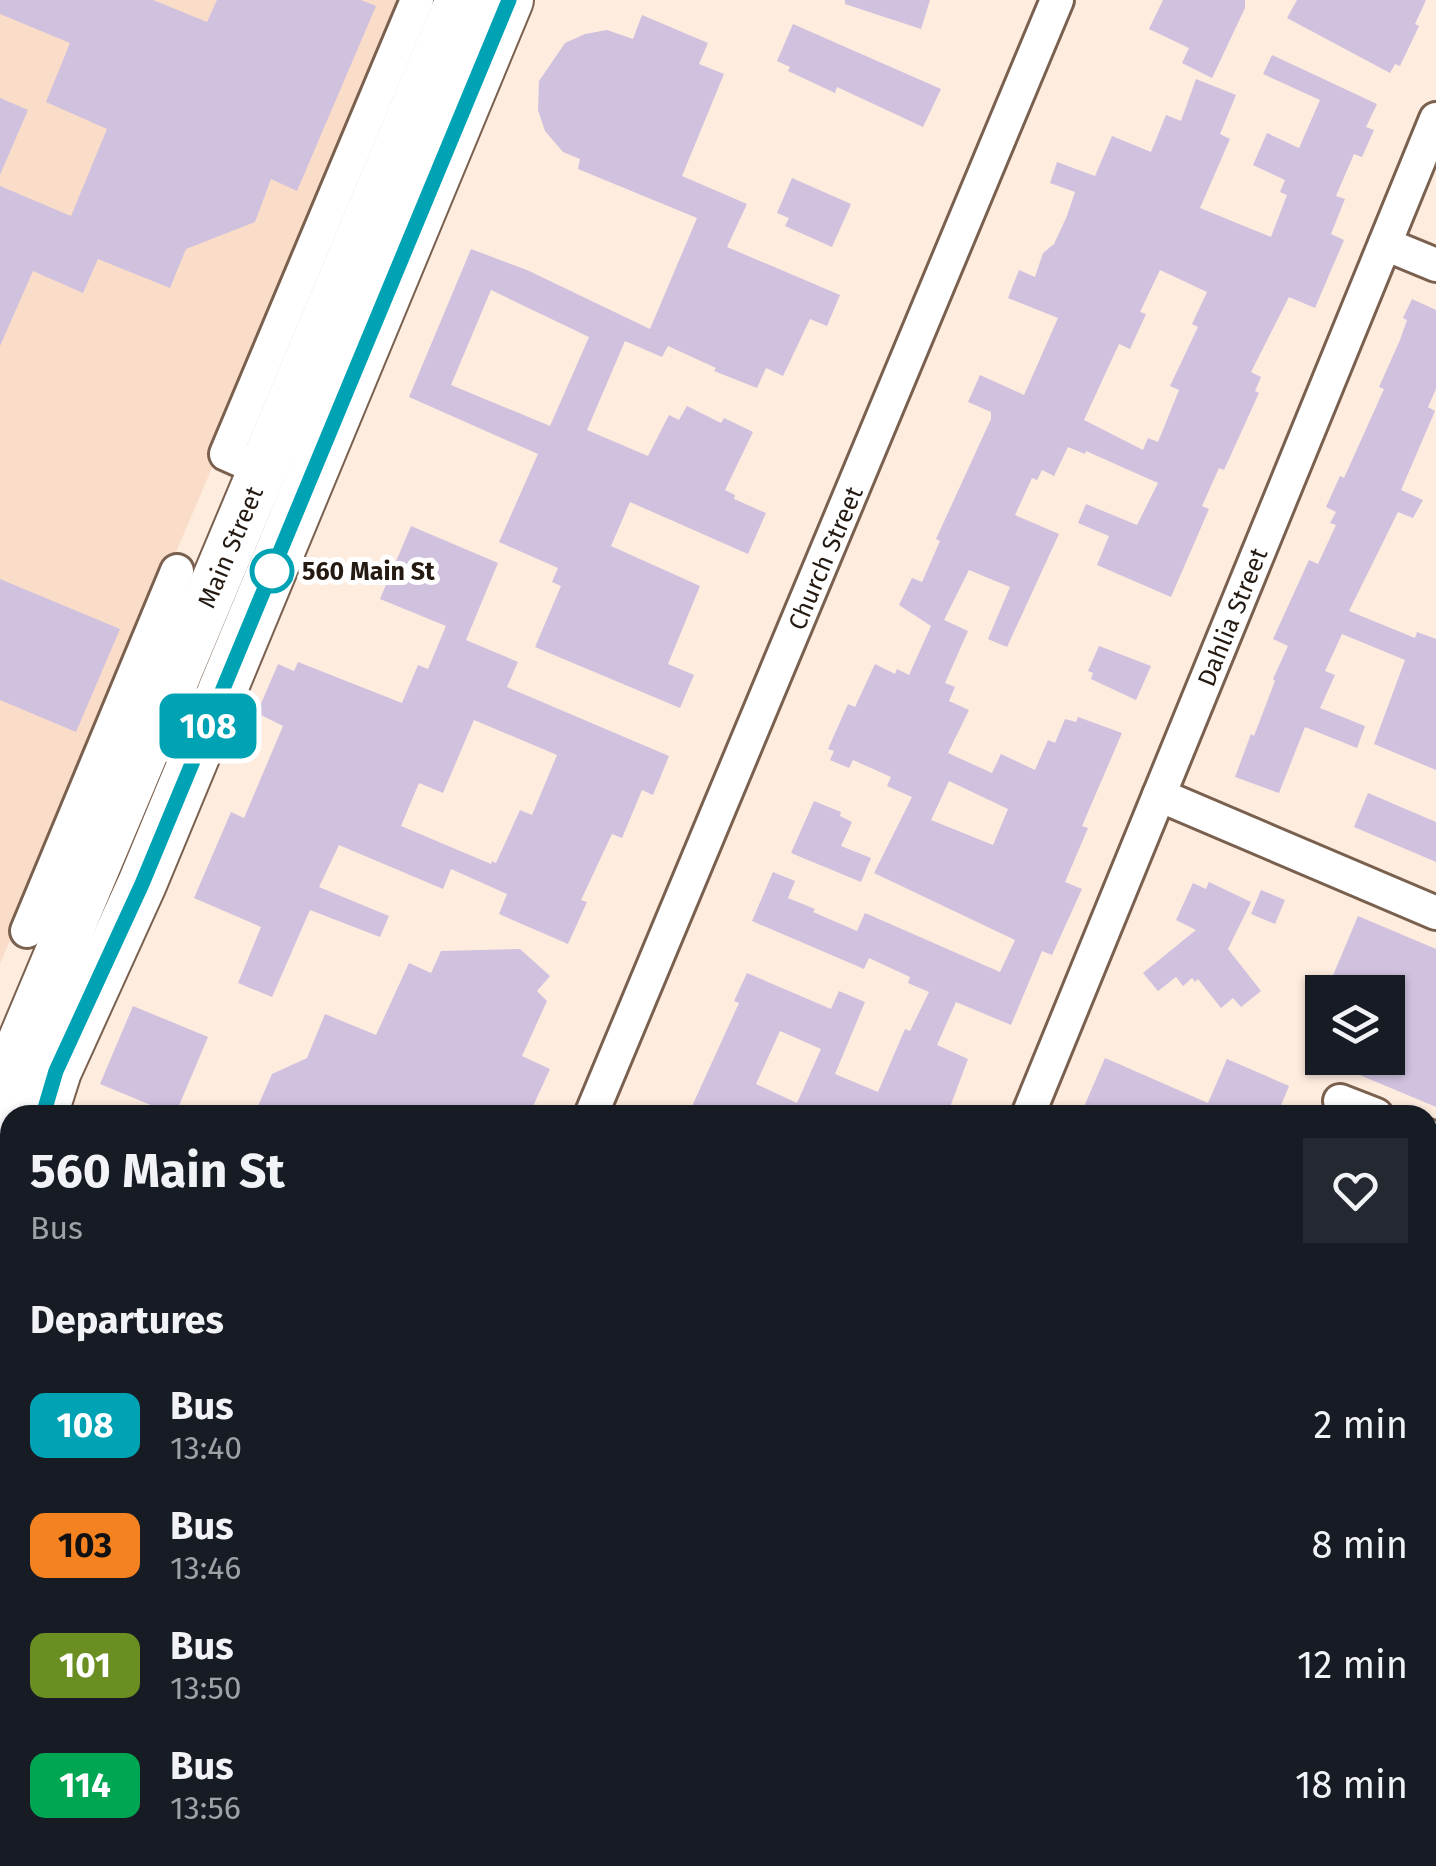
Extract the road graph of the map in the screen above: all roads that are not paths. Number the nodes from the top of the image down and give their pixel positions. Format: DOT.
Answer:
graph roads {
  1 [pos="417,0"];
  2 [pos="460,0"];
  3 [pos="509,0"];
  4 [pos="1058,0"];
  5 [pos="1436,118"];
  6 [pos="355,197"];
  7 [pos="1386,244"];
  8 [pos="1436,265"];
  9 [pos="177,572"];
  10 [pos="151,683"];
  11 [pos="1159,795"];
  12 [pos="101,800"];
  13 [pos="1436,913"];
  14 [pos="27,930"];
  15 [pos="0,1094"];
  16 [pos="1340,1100"];
  17 [pos="46,1105"];
  18 [pos="595,1105"];
  19 [pos="1032,1105"];
  20 [pos="1352,1105"];
  1 -- 6 [label="street"];
  2 -- 6 [label="highway, Main Street"];
  3 -- 17 [label="highway, Main Street"];
  4 -- 18 [label="street, Church Street"];
  5 -- 7 [label="street, Dahlia Street"];
  6 -- 10 [label="highway, Main Street"];
  7 -- 8 [label="street"];
  7 -- 11 [label="street, Dahlia Street"];
  9 -- 10 [label="street"];
  10 -- 12 [label="highway, Main Street"];
  11 -- 13 [label="street"];
  11 -- 19 [label="street, Dahlia Street"];
  12 -- 14 [label="street"];
  12 -- 15 [label="highway, Main Street"];
  16 -- 20 [label="street"];
}
